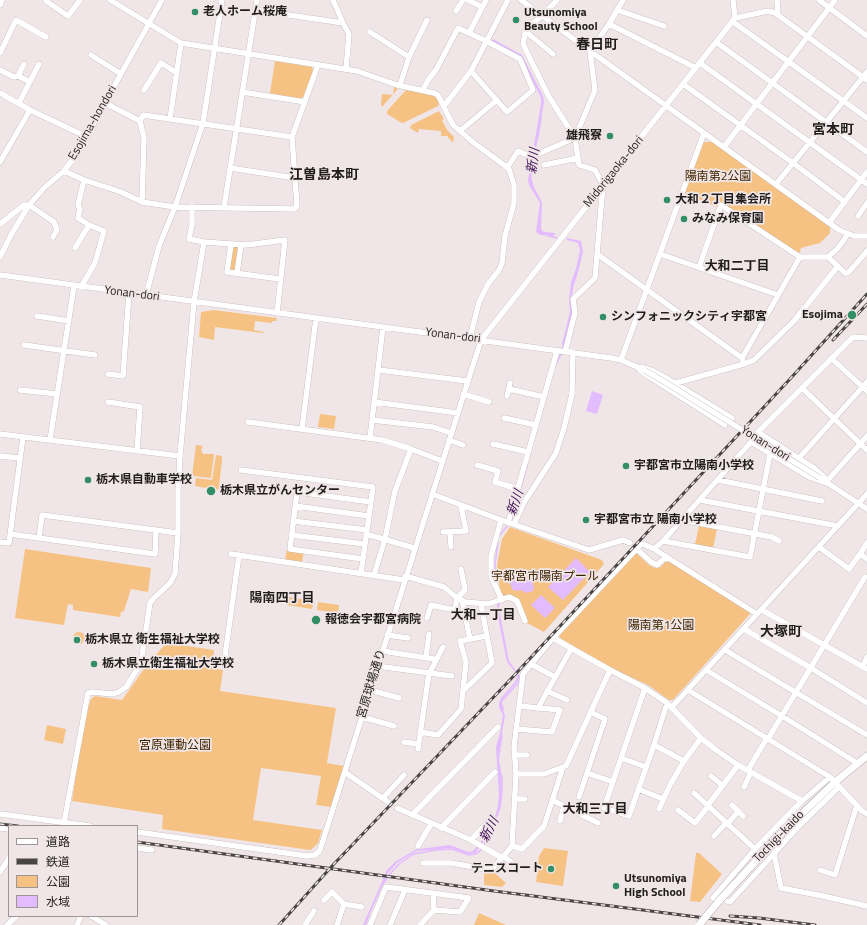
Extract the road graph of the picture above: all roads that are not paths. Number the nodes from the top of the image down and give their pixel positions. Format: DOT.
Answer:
graph roads {
  1 [pos="2,0"];
  2 [pos="80,0"];
  3 [pos="110,0"];
  4 [pos="162,0"];
  5 [pos="222,0"];
  6 [pos="257,0"];
  7 [pos="333,0"];
  8 [pos="463,0"];
  9 [pos="468,0"];
  10 [pos="486,0"];
  11 [pos="508,0"];
  12 [pos="521,0"];
  13 [pos="556,0"];
  14 [pos="623,0"];
  15 [pos="733,0"];
  16 [pos="777,0"];
  17 [pos="819,0"];
  18 [pos="835,0"];
  19 [pos="46,1"];
  20 [pos="0,5"];
  21 [pos="482,7"];
  22 [pos="829,8"];
  23 [pos="255,10"];
  24 [pos="617,10"];
  25 [pos="456,11"];
  26 [pos="778,15"];
  27 [pos="542,16"];
  28 [pos="427,20"];
  29 [pos="734,20"];
  30 [pos="148,24"];
  31 [pos="343,24"];
  32 [pos="609,24"];
  33 [pos="664,26"];
  34 [pos="525,31"];
  35 [pos="370,32"];
  36 [pos="469,33"];
  37 [pos="807,36"];
  38 [pos="867,36"];
  39 [pos="46,37"];
  40 [pos="486,41"];
  41 [pos="716,42"];
  42 [pos="2,43"];
  43 [pos="182,43"];
  44 [pos="215,49"];
  45 [pos="590,51"];
  46 [pos="0,53"];
  47 [pos="248,54"];
  48 [pos="553,54"];
  49 [pos="90,55"];
  50 [pos="409,57"];
  51 [pos="789,61"];
  52 [pos="24,64"];
  53 [pos="39,64"];
  54 [pos="318,65"];
  55 [pos="698,65"];
  56 [pos="346,69"];
  57 [pos="0,70"];
  58 [pos="471,71"];
  59 [pos="867,72"];
  60 [pos="177,73"];
  61 [pos="121,74"];
  62 [pos="18,76"];
  63 [pos="865,78"];
  64 [pos="30,82"];
  65 [pos="772,83"];
  66 [pos="683,84"];
  67 [pos="400,85"];
  68 [pos="144,90"];
  69 [pos="423,90"];
  70 [pos="242,92"];
  71 [pos="0,93"];
  72 [pos="497,100"];
  73 [pos="843,101"];
  74 [pos="305,102"];
  75 [pos="19,103"];
  76 [pos="105,103"];
  77 [pos="756,104"];
  78 [pos="666,105"];
  79 [pos="444,106"];
  80 [pos="30,110"];
  81 [pos="867,118"];
  82 [pos="170,119"];
  83 [pos="140,121"];
  84 [pos="826,122"];
  85 [pos="203,123"];
  86 [pos="740,125"];
  87 [pos="236,129"];
  88 [pos="460,131"];
  89 [pos="704,132"];
  90 [pos="87,137"];
  91 [pos="292,137"];
  92 [pos="575,138"];
  93 [pos="809,143"];
  94 [pos="724,147"];
  95 [pos="867,152"];
  96 [pos="578,158"];
  97 [pos="0,162"];
  98 [pos="793,163"];
  99 [pos="544,165"];
  100 [pos="230,168"];
  101 [pos="507,168"];
  102 [pos="64,171"];
  103 [pos="867,172"];
  104 [pos="295,178"];
  105 [pos="84,180"];
  106 [pos="861,180"];
  107 [pos="776,184"];
  108 [pos="867,184"];
  109 [pos="603,185"];
  110 [pos="142,202"];
  111 [pos="845,202"];
  112 [pos="867,203"];
  113 [pos="29,204"];
  114 [pos="175,207"];
  115 [pos="192,207"];
  116 [pos="224,207"];
  117 [pos="858,216"];
  118 [pos="1,220"];
  119 [pos="829,223"];
  120 [pos="89,225"];
  121 [pos="848,234"];
  122 [pos="867,236"];
  123 [pos="53,237"];
  124 [pos="204,242"];
  125 [pos="231,244"];
  126 [pos="242,245"];
  127 [pos="75,248"];
  128 [pos="867,251"];
  129 [pos="598,254"];
  130 [pos="660,254"];
  131 [pos="0,257"];
  132 [pos="800,257"];
  133 [pos="828,257"];
  134 [pos="838,266"];
  135 [pos="699,267"];
  136 [pos="237,273"];
  137 [pos="0,276"];
  138 [pos="280,279"];
  139 [pos="74,286"];
  140 [pos="81,287"];
  141 [pos="647,289"];
  142 [pos="129,293"];
  143 [pos="146,295"];
  144 [pos="778,295"];
  145 [pos="194,302"];
  146 [pos="277,313"];
  147 [pos="37,316"];
  148 [pos="316,318"];
  149 [pos="68,322"];
  150 [pos="383,327"];
  151 [pos="470,338"];
  152 [pos="867,338"];
  153 [pos="481,340"];
  154 [pos="24,345"];
  155 [pos="64,350"];
  156 [pos="557,351"];
  157 [pos="565,352"];
  158 [pos="573,353"];
  159 [pos="95,355"];
  160 [pos="831,358"];
  161 [pos="621,360"];
  162 [pos="743,361"];
  163 [pos="632,364"];
  164 [pos="379,370"];
  165 [pos="108,374"];
  166 [pos="467,381"];
  167 [pos="867,382"];
  168 [pos="676,384"];
  169 [pos="802,388"];
  170 [pos="865,389"];
  171 [pos="20,390"];
  172 [pos="57,394"];
  173 [pos="463,394"];
  174 [pos="507,396"];
  175 [pos="544,397"];
  176 [pos="108,402"];
  177 [pos="374,402"];
  178 [pos="489,402"];
  179 [pos="458,413"];
  180 [pos="504,418"];
  181 [pos="732,418"];
  182 [pos="834,419"];
  183 [pos="372,420"];
  184 [pos="248,422"];
  185 [pos="536,425"];
  186 [pos="726,425"];
  187 [pos="302,429"];
  188 [pos="451,433"];
  189 [pos="0,434"];
  190 [pos="867,436"];
  191 [pos="23,437"];
  192 [pos="370,438"];
  193 [pos="50,440"];
  194 [pos="449,440"];
  195 [pos="493,444"];
  196 [pos="861,444"];
  197 [pos="463,445"];
  198 [pos="411,449"];
  199 [pos="867,450"];
  200 [pos="137,451"];
  201 [pos="528,452"];
  202 [pos="770,454"];
  203 [pos="0,456"];
  204 [pos="180,456"];
  205 [pos="20,458"];
  206 [pos="799,458"];
  207 [pos="442,461"];
  208 [pos="477,465"];
  209 [pos="241,470"];
  210 [pos="718,480"];
  211 [pos="828,483"];
  212 [pos="518,489"];
  213 [pos="763,489"];
  214 [pos="432,494"];
  215 [pos="867,494"];
  216 [pos="700,500"];
  217 [pos="822,501"];
  218 [pos="371,502"];
  219 [pos="859,503"];
  220 [pos="296,506"];
  221 [pos="461,506"];
  222 [pos="867,509"];
  223 [pos="759,511"];
  224 [pos="369,516"];
  225 [pos="501,520"];
  226 [pos="682,520"];
  227 [pos="293,521"];
  228 [pos="511,524"];
  229 [pos="838,526"];
  230 [pos="156,531"];
  231 [pos="367,532"];
  232 [pos="443,532"];
  233 [pos="450,532"];
  234 [pos="178,533"];
  235 [pos="10,534"];
  236 [pos="755,534"];
  237 [pos="291,535"];
  238 [pos="39,538"];
  239 [pos="385,539"];
  240 [pos="663,541"];
  241 [pos="780,541"];
  242 [pos="0,542"];
  243 [pos="630,543"];
  244 [pos="867,543"];
  245 [pos="365,544"];
  246 [pos="451,547"];
  247 [pos="819,547"];
  248 [pos="414,548"];
  249 [pos="654,549"];
  250 [pos="638,550"];
  251 [pos="231,554"];
  252 [pos="860,554"];
  253 [pos="239,555"];
  254 [pos="666,557"];
  255 [pos="363,559"];
  256 [pos="867,559"];
  257 [pos="461,569"];
  258 [pos="361,573"];
  259 [pos="374,575"];
  260 [pos="865,577"];
  261 [pos="405,578"];
  262 [pos="460,599"];
  263 [pos="502,600"];
  264 [pos="481,604"];
  265 [pos="762,610"];
  266 [pos="757,614"];
  267 [pos="427,618"];
  268 [pos="525,621"];
  269 [pos="744,629"];
  270 [pos="429,634"];
  271 [pos="387,635"];
  272 [pos="486,636"];
  273 [pos="408,638"];
  274 [pos="553,638"];
  275 [pos="470,639"];
  276 [pos="825,645"];
  277 [pos="443,647"];
  278 [pos="571,648"];
  279 [pos="725,650"];
  280 [pos="382,651"];
  281 [pos="226,656"];
  282 [pos="426,657"];
  283 [pos="867,657"];
  284 [pos="434,659"];
  285 [pos="531,664"];
  286 [pos="377,666"];
  287 [pos="811,668"];
  288 [pos="865,668"];
  289 [pos="610,670"];
  290 [pos="706,670"];
  291 [pos="430,673"];
  292 [pos="452,676"];
  293 [pos="555,677"];
  294 [pos="645,688"];
  295 [pos="370,690"];
  296 [pos="688,690"];
  297 [pos="463,691"];
  298 [pos="547,691"];
  299 [pos="796,692"];
  300 [pos="399,698"];
  301 [pos="566,700"];
  302 [pos="667,703"];
  303 [pos="867,703"];
  304 [pos="519,706"];
  305 [pos="672,707"];
  306 [pos="538,708"];
  307 [pos="590,712"];
  308 [pos="782,716"];
  309 [pos="362,717"];
  310 [pos="394,726"];
  311 [pos="498,727"];
  312 [pos="516,729"];
  313 [pos="420,732"];
  314 [pos="867,735"];
  315 [pos="701,738"];
  316 [pos="768,739"];
  317 [pos="404,742"];
  318 [pos="654,745"];
  319 [pos="515,755"];
  320 [pos="527,755"];
  321 [pos="867,756"];
  322 [pos="621,758"];
  323 [pos="684,761"];
  324 [pos="857,763"];
  325 [pos="738,766"];
  326 [pos="562,767"];
  327 [pos="646,767"];
  328 [pos="749,771"];
  329 [pos="495,772"];
  330 [pos="346,773"];
  331 [pos="587,773"];
  332 [pos="516,774"];
  333 [pos="404,775"];
  334 [pos="711,776"];
  335 [pos="613,782"];
  336 [pos="835,782"];
  337 [pos="723,786"];
  338 [pos="744,787"];
  339 [pos="638,789"];
  340 [pos="694,793"];
  341 [pos="579,797"];
  342 [pos="383,798"];
  343 [pos="515,798"];
  344 [pos="525,799"];
  345 [pos="663,799"];
  346 [pos="552,800"];
  347 [pos="802,801"];
  348 [pos="388,802"];
  349 [pos="708,805"];
  350 [pos="732,805"];
  351 [pos="857,805"];
  352 [pos="564,806"];
  353 [pos="397,808"];
  354 [pos="659,809"];
  355 [pos="678,810"];
  356 [pos="0,814"];
  357 [pos="867,814"];
  358 [pos="412,815"];
  359 [pos="491,820"];
  360 [pos="560,821"];
  361 [pos="64,823"];
  362 [pos="598,823"];
  363 [pos="431,824"];
  364 [pos="727,824"];
  365 [pos="81,825"];
  366 [pos="441,828"];
  367 [pos="138,832"];
  368 [pos="714,836"];
  369 [pos="471,840"];
  370 [pos="418,846"];
  371 [pos="512,846"];
  372 [pos="138,848"];
  373 [pos="152,850"];
  374 [pos="755,850"];
  375 [pos="774,853"];
  376 [pos="502,857"];
  377 [pos="0,859"];
  378 [pos="8,859"];
  379 [pos="511,862"];
  380 [pos="423,863"];
  381 [pos="820,870"];
  382 [pos="0,872"];
  383 [pos="405,890"];
  384 [pos="433,893"];
  385 [pos="715,899"];
  386 [pos="324,900"];
  387 [pos="727,901"];
  388 [pos="344,904"];
  389 [pos="867,906"];
  390 [pos="362,907"];
  391 [pos="434,910"];
  392 [pos="314,911"];
  393 [pos="16,917"];
  394 [pos="92,917"];
  395 [pos="7,925"];
  396 [pos="106,925"];
  397 [pos="305,925"];
  398 [pos="337,925"];
  399 [pos="370,925"];
  400 [pos="390,925"];
  401 [pos="420,925"];
  402 [pos="699,925"];
  1 -- 20 [label="street"];
  2 -- 19 [label="street"];
  3 -- 30 [label="street"];
  4 -- 30 [label="street, Esojima-hondori"];
  5 -- 44 [label="street"];
  6 -- 23 [label="street"];
  7 -- 31 [label="street"];
  8 -- 25 [label="street"];
  9 -- 21 [label="street"];
  10 -- 21 [label="street"];
  11 -- 40 [label="street"];
  12 -- 27 [label="street"];
  13 -- 27 [label="street"];
  14 -- 24 [label="street"];
  15 -- 29 [label="street"];
  16 -- 26 [label="street"];
  17 -- 22 [label="street"];
  18 -- 22 [label="street"];
  21 -- 36 [label="street"];
  22 -- 37 [label="street"];
  22 -- 38 [label="street"];
  23 -- 31 [label="street"];
  23 -- 47 [label="street"];
  24 -- 32 [label="street"];
  24 -- 33 [label="street"];
  26 -- 29 [label="street"];
  26 -- 37 [label="street"];
  27 -- 34 [label="street"];
  27 -- 45 [label="street"];
  28 -- 50 [label="street"];
  29 -- 41 [label="street, Midorigaoka-dori"];
  29 -- 51 [label="street"];
  30 -- 43 [label="street"];
  30 -- 61 [label="street, Esojima-hondori"];
  31 -- 56 [label="street"];
  32 -- 45 [label="street"];
  32 -- 55 [label="street"];
  34 -- 48 [label="street"];
  34 -- 92 [label="street"];
  35 -- 50 [label="street"];
  36 -- 40 [label="street"];
  36 -- 69 [label="street"];
  37 -- 51 [label="street"];
  37 -- 63 [label="street"];
  39 -- 42 [label="street"];
  40 -- 58 [label="street"];
  40 -- 72 [label="street"];
  41 -- 55 [label="street, Midorigaoka-dori"];
  41 -- 65 [label="street"];
  42 -- 46 [label="street"];
  43 -- 44 [label="street"];
  43 -- 60 [label="street"];
  44 -- 47 [label="street"];
  44 -- 85 [label="street"];
  45 -- 78 [label="street"];
  45 -- 92 [label="street"];
  47 -- 54 [label="street"];
  47 -- 70 [label="street"];
  49 -- 61 [label="street"];
  50 -- 67 [label="street"];
  51 -- 65 [label="street"];
  51 -- 73 [label="street"];
  52 -- 62 [label="street"];
  53 -- 64 [label="street"];
  54 -- 56 [label="street"];
  54 -- 74 [label="street"];
  55 -- 66 [label="street, Midorigaoka-dori"];
  55 -- 77 [label="street"];
  56 -- 67 [label="street"];
  57 -- 62 [label="street"];
  58 -- 72 [label="street"];
  58 -- 79 [label="street"];
  59 -- 63 [label="street"];
  60 -- 68 [label="street"];
  60 -- 82 [label="street"];
  61 -- 76 [label="street, Esojima-hondori"];
  62 -- 64 [label="street"];
  63 -- 73 [label="street"];
  64 -- 75 [label="street"];
  65 -- 77 [label="street"];
  65 -- 84 [label="street"];
  66 -- 78 [label="street, Midorigaoka-dori"];
  66 -- 86 [label="street"];
  67 -- 69 [label="street"];
  69 -- 79 [label="street"];
  70 -- 74 [label="street"];
  70 -- 87 [label="street"];
  71 -- 75 [label="street"];
  72 -- 88 [label="street"];
  73 -- 81 [label="street"];
  73 -- 84 [label="street"];
  74 -- 91 [label="street"];
  75 -- 80 [label="street"];
  76 -- 83 [label="street"];
  76 -- 90 [label="street, Esojima-hondori"];
  77 -- 86 [label="street"];
  77 -- 93 [label="street"];
  78 -- 89 [label="street"];
  78 -- 109 [label="street, Midorigaoka-dori"];
  79 -- 88 [label="street"];
  80 -- 90 [label="street"];
  80 -- 97 [label="street"];
  82 -- 83 [label="street"];
  82 -- 85 [label="street"];
  83 -- 110 [label="street"];
  84 -- 93 [label="street"];
  84 -- 95 [label="street"];
  85 -- 87 [label="street"];
  85 -- 114 [label="street"];
  86 -- 94 [label="street"];
  86 -- 98 [label="street"];
  87 -- 91 [label="street"];
  87 -- 100 [label="street"];
  88 -- 101 [label="street"];
  89 -- 94 [label="street"];
  89 -- 130 [label="street"];
  90 -- 102 [label="street, Esojima-hondori"];
  91 -- 104 [label="street"];
  92 -- 96 [label="street"];
  92 -- 101 [label="street"];
  93 -- 98 [label="street"];
  93 -- 106 [label="street"];
  94 -- 107 [label="street"];
  96 -- 99 [label="street"];
  96 -- 109 [label="street"];
  98 -- 107 [label="street"];
  98 -- 111 [label="street"];
  100 -- 104 [label="street"];
  100 -- 116 [label="street"];
  101 -- 151 [label="street"];
  102 -- 105 [label="street"];
  102 -- 113 [label="street, Esojima-hondori"];
  103 -- 106 [label="street"];
  104 -- 116 [label="street"];
  105 -- 110 [label="street"];
  105 -- 120 [label="street"];
  106 -- 108 [label="street"];
  106 -- 111 [label="street"];
  107 -- 119 [label="street"];
  109 -- 129 [label="street"];
  109 -- 153 [label="street, Midorigaoka-dori"];
  110 -- 114 [label="street"];
  111 -- 119 [label="street"];
  112 -- 117 [label="street"];
  113 -- 118 [label="street"];
  113 -- 123 [label="street"];
  113 -- 131 [label="street, Esojima-hondori"];
  114 -- 115 [label="street"];
  114 -- 143 [label="street"];
  115 -- 116 [label="street"];
  115 -- 124 [label="street"];
  119 -- 121 [label="street"];
  120 -- 127 [label="street"];
  120 -- 140 [label="street"];
  121 -- 122 [label="street"];
  121 -- 133 [label="street"];
  124 -- 125 [label="street"];
  124 -- 145 [label="street"];
  125 -- 126 [label="street"];
  125 -- 136 [label="street"];
  126 -- 136 [label="street"];
  126 -- 138 [label="street"];
  128 -- 134 [label="street"];
  129 -- 141 [label="street"];
  129 -- 157 [label="street"];
  130 -- 135 [label="street"];
  130 -- 141 [label="street"];
  132 -- 133 [label="street"];
  132 -- 135 [label="street"];
  132 -- 144 [label="street"];
  133 -- 134 [label="street"];
  134 -- 162 [label="street"];
  135 -- 144 [label="street"];
  136 -- 138 [label="street"];
  137 -- 139 [label="street, Yonan-dori"];
  138 -- 146 [label="street"];
  139 -- 140 [label="street, Yonan-dori"];
  139 -- 149 [label="street"];
  140 -- 142 [label="street, Yonan-dori"];
  141 -- 161 [label="street"];
  141 -- 162 [label="street"];
  142 -- 143 [label="street, Yonan-dori"];
  142 -- 165 [label="street"];
  143 -- 145 [label="street, Yonan-dori"];
  144 -- 162 [label="street"];
  145 -- 146 [label="street, Yonan-dori"];
  145 -- 204 [label="street"];
  146 -- 148 [label="street, Yonan-dori"];
  147 -- 149 [label="street"];
  148 -- 150 [label="street, Yonan-dori"];
  148 -- 187 [label="street"];
  149 -- 155 [label="street"];
  150 -- 151 [label="street, Yonan-dori"];
  150 -- 164 [label="street"];
  151 -- 153 [label="street, Yonan-dori"];
  152 -- 160 [label="street"];
  153 -- 156 [label="street, Yonan-dori"];
  153 -- 166 [label="street, 宮原球場通り"];
  154 -- 155 [label="street"];
  155 -- 159 [label="street"];
  155 -- 172 [label="street"];
  156 -- 157 [label="street, Yonan-dori"];
  156 -- 175 [label="street"];
  157 -- 158 [label="street, Yonan-dori"];
  158 -- 161 [label="street, Yonan-dori"];
  158 -- 228 [label="street"];
  160 -- 169 [label="street"];
  160 -- 170 [label="street"];
  161 -- 163 [label="street, Yonan-dori"];
  162 -- 168 [label="street"];
  163 -- 168 [label="street"];
  163 -- 186 [label="street"];
  163 -- 211 [label="street, Yonan-dori, bridge"];
  164 -- 166 [label="street"];
  164 -- 177 [label="street"];
  166 -- 173 [label="street, 宮原球場通り"];
  167 -- 170 [label="street"];
  168 -- 181 [label="street"];
  169 -- 182 [label="street"];
  169 -- 206 [label="street"];
  170 -- 182 [label="street"];
  171 -- 172 [label="street"];
  172 -- 193 [label="street"];
  173 -- 178 [label="street"];
  173 -- 179 [label="street, 宮原球場通り"];
  174 -- 175 [label="street"];
  175 -- 185 [label="street"];
  176 -- 200 [label="street"];
  177 -- 179 [label="street"];
  177 -- 183 [label="street"];
  179 -- 188 [label="street, 宮原球場通り"];
  180 -- 185 [label="street"];
  182 -- 196 [label="street"];
  182 -- 206 [label="street"];
  183 -- 188 [label="street"];
  183 -- 192 [label="street"];
  184 -- 187 [label="street"];
  185 -- 201 [label="street"];
  187 -- 192 [label="street"];
  188 -- 194 [label="street, 宮原球場通り"];
  189 -- 191 [label="street"];
  190 -- 196 [label="street"];
  191 -- 193 [label="street"];
  191 -- 205 [label="street"];
  192 -- 198 [label="street"];
  193 -- 200 [label="street"];
  194 -- 197 [label="street"];
  194 -- 207 [label="street, 宮原球場通り"];
  195 -- 201 [label="street"];
  196 -- 199 [label="street"];
  196 -- 211 [label="street"];
  198 -- 207 [label="street"];
  198 -- 239 [label="street"];
  200 -- 204 [label="street"];
  201 -- 212 [label="street"];
  202 -- 210 [label="street"];
  202 -- 211 [label="street"];
  202 -- 213 [label="street"];
  203 -- 205 [label="street"];
  204 -- 234 [label="street"];
  205 -- 235 [label="street"];
  206 -- 211 [label="street"];
  207 -- 214 [label="street, 宮原球場通り"];
  208 -- 212 [label="street"];
  209 -- 218 [label="street"];
  210 -- 213 [label="street"];
  210 -- 216 [label="street"];
  211 -- 219 [label="street, Yonan-dori"];
  212 -- 228 [label="street"];
  213 -- 217 [label="street"];
  213 -- 223 [label="street"];
  214 -- 221 [label="street"];
  214 -- 248 [label="street, 宮原球場通り"];
  215 -- 219 [label="street"];
  216 -- 223 [label="street"];
  216 -- 226 [label="street"];
  218 -- 220 [label="street"];
  218 -- 224 [label="street"];
  219 -- 222 [label="street, Yonan-dori"];
  219 -- 229 [label="street"];
  220 -- 224 [label="street"];
  220 -- 227 [label="street"];
  221 -- 225 [label="street"];
  221 -- 233 [label="street"];
  223 -- 229 [label="street"];
  223 -- 236 [label="street"];
  224 -- 231 [label="street"];
  225 -- 228 [label="street"];
  225 -- 263 [label="street"];
  226 -- 236 [label="street"];
  226 -- 240 [label="street"];
  227 -- 231 [label="street"];
  227 -- 237 [label="street"];
  228 -- 243 [label="street"];
  229 -- 247 [label="street"];
  230 -- 234 [label="street"];
  230 -- 238 [label="street"];
  230 -- 238 [label="street"];
  231 -- 239 [label="street"];
  231 -- 245 [label="street"];
  232 -- 233 [label="street"];
  233 -- 246 [label="street"];
  234 -- 361 [label="street"];
  235 -- 238 [label="street"];
  235 -- 242 [label="street"];
  236 -- 240 [label="street"];
  236 -- 241 [label="street"];
  237 -- 245 [label="street"];
  237 -- 255 [label="street"];
  239 -- 248 [label="street"];
  239 -- 259 [label="street"];
  240 -- 249 [label="street"];
  244 -- 252 [label="street"];
  245 -- 255 [label="street"];
  247 -- 252 [label="street"];
  247 -- 265 [label="street"];
  248 -- 261 [label="street, 宮原球場通り"];
  249 -- 254 [label="street"];
  249 -- 274 [label="street"];
  250 -- 254 [label="street"];
  251 -- 253 [label="street"];
  252 -- 256 [label="street"];
  253 -- 258 [label="street"];
  253 -- 281 [label="street"];
  254 -- 266 [label="street"];
  255 -- 258 [label="street"];
  257 -- 262 [label="street"];
  258 -- 259 [label="street"];
  259 -- 261 [label="street"];
  260 -- 276 [label="street"];
  261 -- 262 [label="street"];
  261 -- 271 [label="street, 宮原球場通り"];
  262 -- 264 [label="street"];
  262 -- 267 [label="street"];
  262 -- 275 [label="street"];
  263 -- 264 [label="street"];
  263 -- 268 [label="street"];
  264 -- 272 [label="street"];
  265 -- 266 [label="street"];
  265 -- 276 [label="street"];
  266 -- 269 [label="street"];
  269 -- 279 [label="street"];
  269 -- 287 [label="street"];
  270 -- 282 [label="street"];
  271 -- 273 [label="street"];
  271 -- 280 [label="street, 宮原球場通り"];
  272 -- 275 [label="street"];
  272 -- 297 [label="street"];
  274 -- 278 [label="street"];
  274 -- 285 [label="street"];
  275 -- 297 [label="street"];
  276 -- 287 [label="street"];
  276 -- 288 [label="street"];
  277 -- 291 [label="street"];
  278 -- 289 [label="street"];
  278 -- 293 [label="street"];
  279 -- 290 [label="street"];
  279 -- 299 [label="street"];
  280 -- 282 [label="street"];
  280 -- 286 [label="street, 宮原球場通り"];
  282 -- 284 [label="street"];
  283 -- 288 [label="street"];
  285 -- 293 [label="street"];
  285 -- 304 [label="street"];
  286 -- 291 [label="street"];
  286 -- 295 [label="street, 宮原球場通り"];
  287 -- 299 [label="street"];
  287 -- 303 [label="street"];
  289 -- 294 [label="street"];
  289 -- 307 [label="street"];
  290 -- 296 [label="street"];
  290 -- 308 [label="street"];
  291 -- 292 [label="street"];
  291 -- 313 [label="street"];
  293 -- 298 [label="street"];
  294 -- 302 [label="street"];
  294 -- 322 [label="street"];
  295 -- 300 [label="street"];
  295 -- 309 [label="street, 宮原球場通り"];
  296 -- 305 [label="street"];
  296 -- 316 [label="street"];
  297 -- 313 [label="street"];
  298 -- 301 [label="street"];
  298 -- 306 [label="street"];
  299 -- 308 [label="street"];
  299 -- 314 [label="street"];
  302 -- 305 [label="street"];
  302 -- 318 [label="street"];
  304 -- 306 [label="street"];
  304 -- 312 [label="street"];
  305 -- 315 [label="street"];
  306 -- 312 [label="street"];
  307 -- 326 [label="street"];
  307 -- 331 [label="street"];
  308 -- 316 [label="street"];
  308 -- 324 [label="street"];
  309 -- 310 [label="street"];
  309 -- 330 [label="street, 宮原球場通り"];
  311 -- 358 [label="street"];
  312 -- 319 [label="street"];
  313 -- 317 [label="street"];
  315 -- 323 [label="street"];
  315 -- 325 [label="street"];
  316 -- 328 [label="street"];
  316 -- 336 [label="street"];
  318 -- 323 [label="street"];
  318 -- 327 [label="street"];
  319 -- 320 [label="street"];
  319 -- 332 [label="street"];
  321 -- 324 [label="main road, Tochigi-kaido"];
  322 -- 327 [label="street"];
  322 -- 335 [label="street"];
  323 -- 345 [label="street"];
  324 -- 336 [label="main road, Tochigi-kaido"];
  325 -- 328 [label="street"];
  325 -- 337 [label="street"];
  326 -- 332 [label="street"];
  326 -- 346 [label="street"];
  327 -- 339 [label="street"];
  328 -- 338 [label="street"];
  328 -- 347 [label="street"];
  329 -- 366 [label="street"];
  330 -- 342 [label="street"];
  330 -- 367 [label="street, 宮原球場通り"];
  331 -- 335 [label="street"];
  331 -- 341 [label="street"];
  332 -- 343 [label="street"];
  333 -- 342 [label="street"];
  334 -- 337 [label="street"];
  335 -- 339 [label="street"];
  336 -- 347 [label="street"];
  336 -- 351 [label="street"];
  336 -- 375 [label="street"];
  336 -- 402 [label="main road, Tochigi-kaido, bridge"];
  337 -- 349 [label="street"];
  339 -- 345 [label="street"];
  340 -- 349 [label="street"];
  342 -- 348 [label="street"];
  343 -- 344 [label="street"];
  343 -- 371 [label="street"];
  345 -- 354 [label="street"];
  346 -- 352 [label="street"];
  346 -- 371 [label="street"];
  347 -- 374 [label="street"];
  349 -- 355 [label="street"];
  349 -- 364 [label="street"];
  350 -- 364 [label="street"];
  351 -- 357 [label="street"];
  351 -- 381 [label="street"];
  352 -- 360 [label="street"];
  352 -- 362 [label="street"];
  353 -- 358 [label="street"];
  356 -- 361 [label="street"];
  358 -- 363 [label="street"];
  359 -- 369 [label="street"];
  361 -- 365 [label="street"];
  363 -- 366 [label="street"];
  363 -- 370 [label="street"];
  364 -- 368 [label="street"];
  364 -- 374 [label="street"];
  366 -- 369 [label="street"];
  369 -- 376 [label="street"];
  371 -- 376 [label="street"];
  372 -- 373 [label="street"];
  374 -- 385 [label="street"];
  375 -- 387 [label="street"];
  375 -- 389 [label="street"];
  376 -- 379 [label="street"];
  376 -- 380 [label="street"];
  377 -- 378 [label="street"];
  378 -- 382 [label="street"];
  383 -- 384 [label="street"];
  383 -- 399 [label="street"];
  383 -- 400 [label="street"];
  384 -- 391 [label="street"];
  384 -- 391 [label="street"];
  386 -- 388 [label="street"];
  388 -- 390 [label="street"];
  388 -- 398 [label="street"];
  391 -- 401 [label="street"];
  392 -- 397 [label="street"];
  393 -- 395 [label="street"];
  394 -- 396 [label="street"];
}
